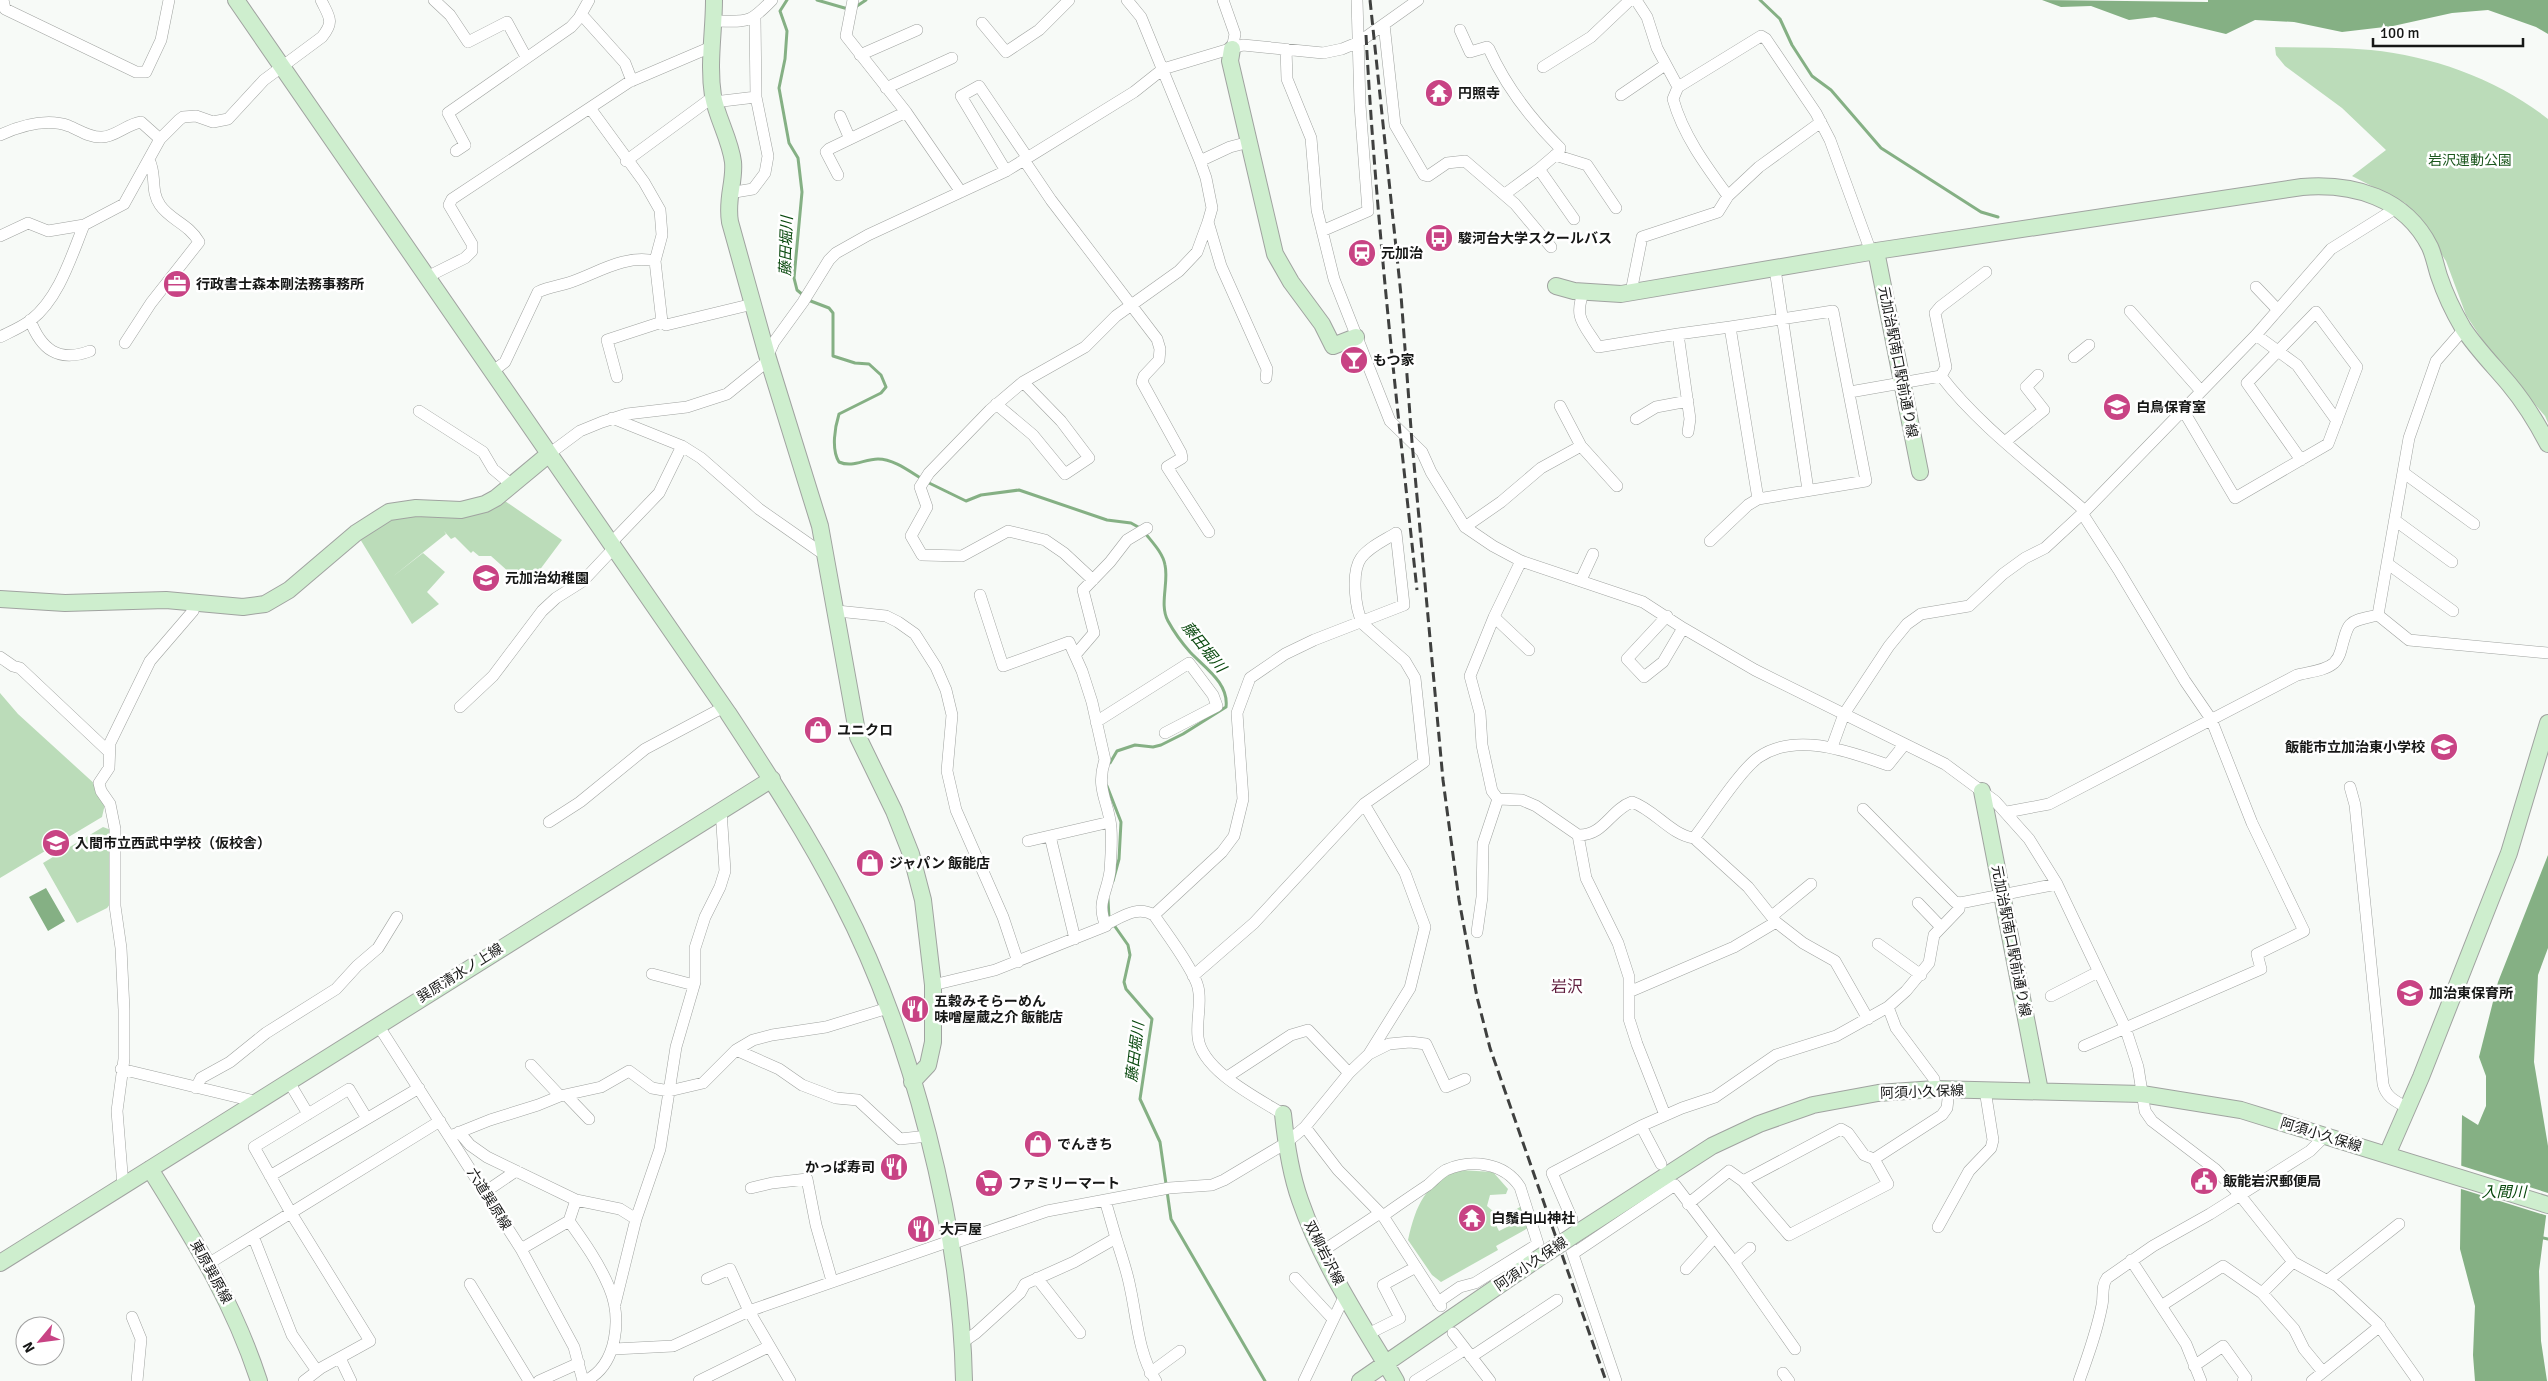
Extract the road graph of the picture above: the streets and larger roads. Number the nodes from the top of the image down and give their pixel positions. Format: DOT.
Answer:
graph roads {
  1 [pos="3,0"];
  2 [pos="169,0"];
  3 [pos="236,0"];
  4 [pos="321,0"];
  5 [pos="434,0"];
  6 [pos="589,0"];
  7 [pos="714,0"];
  8 [pos="772,0"];
  9 [pos="1069,0"];
  10 [pos="1126,0"];
  11 [pos="1223,0"];
  12 [pos="1357,0"];
  13 [pos="1418,0"];
  14 [pos="1630,0"];
  15 [pos="1636,0"];
  16 [pos="852,5"];
  17 [pos="581,14"];
  18 [pos="754,18"];
  19 [pos="714,21"];
  20 [pos="982,23"];
  21 [pos="1384,24"];
  22 [pos="917,30"];
  23 [pos="1460,30"];
  24 [pos="1359,42"];
  25 [pos="711,47"];
  26 [pos="1232,49"];
  27 [pos="1286,49"];
  28 [pos="860,56"];
  29 [pos="526,57"];
  30 [pos="952,58"];
  31 [pos="1665,64"];
  32 [pos="282,67"];
  33 [pos="1543,67"];
  34 [pos="1163,69"];
  35 [pos="632,80"];
  36 [pos="1678,87"];
  37 [pos="886,88"];
  38 [pos="1621,95"];
  39 [pos="756,97"];
  40 [pos="714,100"];
  41 [pos="590,108"];
  42 [pos="906,112"];
  43 [pos="840,116"];
  44 [pos="1821,122"];
  45 [pos="0,135"];
  46 [pos="160,139"];
  47 [pos="850,139"];
  48 [pos="1248,142"];
  49 [pos="456,151"];
  50 [pos="1555,154"];
  51 [pos="1026,159"];
  52 [pos="149,160"];
  53 [pos="626,161"];
  54 [pos="1200,161"];
  55 [pos="1539,169"];
  56 [pos="1006,171"];
  57 [pos="838,175"];
  58 [pos="960,192"];
  59 [pos="729,193"];
  60 [pos="1504,194"];
  61 [pos="1728,196"];
  62 [pos="2398,207"];
  63 [pos="1616,208"];
  64 [pos="1574,219"];
  65 [pos="1208,222"];
  66 [pos="84,225"];
  67 [pos="1322,231"];
  68 [pos="0,236"];
  69 [pos="1551,248"];
  70 [pos="1874,252"];
  71 [pos="655,261"];
  72 [pos="1775,269"];
  73 [pos="1986,272"];
  74 [pos="427,277"];
  75 [pos="1556,286"];
  76 [pos="2256,287"];
  77 [pos="1584,291"];
  78 [pos="1631,292"];
  79 [pos="753,304"];
  80 [pos="1131,305"];
  81 [pos="2277,309"];
  82 [pos="2130,311"];
  83 [pos="1782,319"];
  84 [pos="30,320"];
  85 [pos="662,322"];
  86 [pos="1730,327"];
  87 [pos="2464,329"];
  88 [pos="1678,334"];
  89 [pos="2256,335"];
  90 [pos="0,337"];
  91 [pos="1356,337"];
  92 [pos="125,343"];
  93 [pos="2089,345"];
  94 [pos="90,351"];
  95 [pos="2278,351"];
  96 [pos="767,355"];
  97 [pos="2074,357"];
  98 [pos="492,372"];
  99 [pos="2038,374"];
  100 [pos="1941,376"];
  101 [pos="618,377"];
  102 [pos="1266,378"];
  103 [pos="1023,382"];
  104 [pos="1902,382"];
  105 [pos="2201,390"];
  106 [pos="1850,392"];
  107 [pos="1688,401"];
  108 [pos="996,404"];
  109 [pos="1560,406"];
  110 [pos="2183,410"];
  111 [pos="419,411"];
  112 [pos="612,418"];
  113 [pos="1636,419"];
  114 [pos="2336,421"];
  115 [pos="1688,432"];
  116 [pos="2006,441"];
  117 [pos="2548,444"];
  118 [pos="682,446"];
  119 [pos="1581,446"];
  120 [pos="549,454"];
  121 [pos="2300,460"];
  122 [pos="1920,472"];
  123 [pos="2404,473"];
  124 [pos="512,484"];
  125 [pos="1617,486"];
  126 [pos="1808,490"];
  127 [pos="1758,499"];
  128 [pos="2083,512"];
  129 [pos="2396,521"];
  130 [pos="2474,524"];
  131 [pos="1465,527"];
  132 [pos="1142,530"];
  133 [pos="1209,532"];
  134 [pos="1710,541"];
  135 [pos="613,546"];
  136 [pos="826,554"];
  137 [pos="1594,554"];
  138 [pos="1521,561"];
  139 [pos="2452,562"];
  140 [pos="2388,564"];
  141 [pos="1093,580"];
  142 [pos="1581,580"];
  143 [pos="980,595"];
  144 [pos="0,598"];
  145 [pos="195,602"];
  146 [pos="836,611"];
  147 [pos="2453,611"];
  148 [pos="2378,615"];
  149 [pos="1667,616"];
  150 [pos="1494,617"];
  151 [pos="1361,620"];
  152 [pos="1683,628"];
  153 [pos="1529,650"];
  154 [pos="2548,653"];
  155 [pos="1076,654"];
  156 [pos="0,656"];
  157 [pos="460,707"];
  158 [pos="724,708"];
  159 [pos="1844,714"];
  160 [pos="2212,719"];
  161 [pos="1096,722"];
  162 [pos="2548,723"];
  163 [pos="1165,733"];
  164 [pos="1904,745"];
  165 [pos="1832,746"];
  166 [pos="108,751"];
  167 [pos="772,779"];
  168 [pos="2350,787"];
  169 [pos="1982,791"];
  170 [pos="1498,799"];
  171 [pos="1364,804"];
  172 [pos="1863,808"];
  173 [pos="721,810"];
  174 [pos="2007,812"];
  175 [pos="549,822"];
  176 [pos="1110,822"];
  177 [pos="1578,835"];
  178 [pos="1050,836"];
  179 [pos="1694,838"];
  180 [pos="1028,841"];
  181 [pos="1811,884"];
  182 [pos="2057,884"];
  183 [pos="2002,894"];
  184 [pos="1918,903"];
  185 [pos="1960,903"];
  186 [pos="1154,915"];
  187 [pos="397,917"];
  188 [pos="1774,919"];
  189 [pos="1109,923"];
  190 [pos="1941,927"];
  191 [pos="1478,932"];
  192 [pos="1075,939"];
  193 [pos="1878,944"];
  194 [pos="1018,962"];
  195 [pos="2098,972"];
  196 [pos="652,974"];
  197 [pos="1921,975"];
  198 [pos="1193,976"];
  199 [pos="694,985"];
  200 [pos="933,985"];
  201 [pos="1629,992"];
  202 [pos="2051,996"];
  203 [pos="1888,1007"];
  204 [pos="888,1008"];
  205 [pos="1868,1019"];
  206 [pos="378,1025"];
  207 [pos="2124,1027"];
  208 [pos="2084,1046"];
  209 [pos="736,1050"];
  210 [pos="1369,1054"];
  211 [pos="531,1066"];
  212 [pos="121,1069"];
  213 [pos="1349,1073"];
  214 [pos="1228,1077"];
  215 [pos="1465,1079"];
  216 [pos="289,1082"];
  217 [pos="912,1082"];
  218 [pos="196,1088"];
  219 [pos="419,1088"];
  220 [pos="1942,1090"];
  221 [pos="1985,1090"];
  222 [pos="2040,1091"];
  223 [pos="669,1092"];
  224 [pos="2142,1094"];
  225 [pos="563,1095"];
  226 [pos="258,1102"];
  227 [pos="2406,1107"];
  228 [pos="308,1114"];
  229 [pos="1283,1114"];
  230 [pos="1665,1115"];
  231 [pos="366,1117"];
  232 [pos="589,1119"];
  233 [pos="440,1121"];
  234 [pos="1640,1126"];
  235 [pos="1305,1127"];
  236 [pos="454,1134"];
  237 [pos="928,1136"];
  238 [pos="2325,1136"];
  239 [pos="1286,1143"];
  240 [pos="2387,1155"];
  241 [pos="1874,1159"];
  242 [pos="1661,1164"];
  243 [pos="150,1170"];
  244 [pos="516,1171"];
  245 [pos="270,1176"];
  246 [pos="1743,1181"];
  247 [pos="123,1186"];
  248 [pos="751,1188"];
  249 [pos="485,1192"];
  250 [pos="2239,1194"];
  251 [pos="576,1200"];
  252 [pos="1105,1200"];
  253 [pos="1688,1204"];
  254 [pos="2548,1204"];
  255 [pos="291,1213"];
  256 [pos="1381,1214"];
  257 [pos="636,1219"];
  258 [pos="569,1221"];
  259 [pos="2399,1224"];
  260 [pos="1938,1227"];
  261 [pos="253,1236"];
  262 [pos="1116,1238"];
  263 [pos="1714,1238"];
  264 [pos="951,1242"];
  265 [pos="1750,1248"];
  266 [pos="521,1249"];
  267 [pos="1321,1252"];
  268 [pos="1574,1253"];
  269 [pos="2131,1260"];
  270 [pos="1734,1262"];
  271 [pos="2293,1262"];
  272 [pos="0,1263"];
  273 [pos="208,1264"];
  274 [pos="1416,1267"];
  275 [pos="1686,1269"];
  276 [pos="1037,1278"];
  277 [pos="1295,1278"];
  278 [pos="707,1279"];
  279 [pos="832,1280"];
  280 [pos="2328,1280"];
  281 [pos="470,1284"];
  282 [pos="2262,1292"];
  283 [pos="1345,1295"];
  284 [pos="1557,1300"];
  285 [pos="615,1304"];
  286 [pos="2161,1306"];
  287 [pos="749,1310"];
  288 [pos="132,1317"];
  289 [pos="1332,1318"];
  290 [pos="2380,1326"];
  291 [pos="1080,1333"];
  292 [pos="1453,1333"];
  293 [pos="1368,1334"];
  294 [pos="963,1342"];
  295 [pos="768,1347"];
  296 [pos="614,1349"];
  297 [pos="1795,1349"];
  298 [pos="1180,1351"];
  299 [pos="1468,1353"];
  300 [pos="340,1358"];
  301 [pos="579,1363"];
  302 [pos="1386,1364"];
  303 [pos="2194,1366"];
  304 [pos="318,1371"];
  305 [pos="2323,1372"];
  306 [pos="1153,1377"];
  307 [pos="137,1381"];
  308 [pos="259,1381"];
  309 [pos="304,1381"];
  310 [pos="351,1381"];
  311 [pos="529,1381"];
  312 [pos="539,1381"];
  313 [pos="584,1381"];
  314 [pos="699,1381"];
  315 [pos="790,1381"];
  316 [pos="964,1381"];
  317 [pos="1304,1381"];
  318 [pos="1360,1381"];
  319 [pos="1396,1381"];
  320 [pos="1415,1381"];
  321 [pos="1490,1381"];
  322 [pos="1616,1381"];
  323 [pos="2078,1381"];
  324 [pos="2201,1381"];
  325 [pos="2243,1381"];
  326 [pos="2312,1381"];
  327 [pos="2418,1381"];
  1 -- 2 [label="street"];
  3 -- 32 [label="street"];
  4 -- 32 [label="street"];
  5 -- 29 [label="street"];
  6 -- 17 [label="street"];
  7 -- 19 [label="street"];
  8 -- 18 [label="street"];
  9 -- 20 [label="street"];
  10 -- 34 [label="street"];
  11 -- 26 [label="street"];
  12 -- 24 [label="street"];
  13 -- 21 [label="street"];
  14 -- 33 [label="street"];
  15 -- 31 [label="street"];
  16 -- 28 [label="street"];
  17 -- 29 [label="street"];
  17 -- 35 [label="street"];
  18 -- 19 [label="street"];
  18 -- 39 [label="street"];
  19 -- 25 [label="street"];
  21 -- 24 [label="street"];
  21 -- 60 [label="street"];
  22 -- 28 [label="street"];
  23 -- 50 [label="street"];
  24 -- 27 [label="street"];
  24 -- 67 [label="street"];
  25 -- 35 [label="street"];
  25 -- 40 [label="street"];
  26 -- 27 [label="street"];
  26 -- 34 [label="street"];
  26 -- 48 [label="street"];
  27 -- 67 [label="street"];
  28 -- 37 [label="street"];
  29 -- 49 [label="street"];
  30 -- 37 [label="street"];
  31 -- 36 [label="street"];
  31 -- 38 [label="street"];
  32 -- 46 [label="street"];
  32 -- 74 [label="street"];
  34 -- 51 [label="street"];
  34 -- 54 [label="street"];
  35 -- 41 [label="street"];
  36 -- 44 [label="street"];
  36 -- 61 [label="street"];
  37 -- 42 [label="street"];
  39 -- 40 [label="street"];
  39 -- 59 [label="street"];
  40 -- 53 [label="street"];
  40 -- 59 [label="street"];
  41 -- 53 [label="street"];
  41 -- 74 [label="street"];
  42 -- 47 [label="street"];
  42 -- 58 [label="street"];
  43 -- 47 [label="street"];
  44 -- 61 [label="street"];
  44 -- 70 [label="street"];
  45 -- 46 [label="street"];
  46 -- 52 [label="street"];
  47 -- 57 [label="street"];
  48 -- 54 [label="street"];
  48 -- 91 [label="street"];
  50 -- 55 [label="street"];
  50 -- 63 [label="street"];
  51 -- 56 [label="street"];
  51 -- 56 [label="street"];
  51 -- 80 [label="street"];
  52 -- 66 [label="street"];
  52 -- 92 [label="street"];
  53 -- 71 [label="street"];
  54 -- 65 [label="street"];
  55 -- 60 [label="street"];
  55 -- 64 [label="street"];
  56 -- 58 [label="street"];
  58 -- 96 [label="street"];
  59 -- 79 [label="street"];
  60 -- 69 [label="street"];
  61 -- 78 [label="street"];
  62 -- 70 [label="street"];
  62 -- 81 [label="street"];
  62 -- 87 [label="street"];
  65 -- 80 [label="street"];
  65 -- 102 [label="street"];
  66 -- 68 [label="street"];
  66 -- 84 [label="street"];
  67 -- 91 [label="street"];
  70 -- 72 [label="street"];
  70 -- 104 [label="street, 元加治駅南口駅前通り線"];
  71 -- 85 [label="street"];
  71 -- 98 [label="street"];
  72 -- 78 [label="street"];
  72 -- 83 [label="street"];
  73 -- 100 [label="street"];
  74 -- 98 [label="street"];
  75 -- 77 [label="street"];
  76 -- 81 [label="street"];
  77 -- 78 [label="street"];
  77 -- 88 [label="street"];
  79 -- 85 [label="street"];
  79 -- 96 [label="street"];
  80 -- 103 [label="street"];
  80 -- 133 [label="street"];
  81 -- 89 [label="street"];
  82 -- 105 [label="street"];
  83 -- 86 [label="street"];
  83 -- 106 [label="street"];
  83 -- 126 [label="street"];
  84 -- 90 [label="street"];
  84 -- 94 [label="street"];
  85 -- 101 [label="street"];
  86 -- 88 [label="street"];
  86 -- 127 [label="street"];
  87 -- 117 [label="street"];
  87 -- 123 [label="street"];
  88 -- 107 [label="street"];
  89 -- 95 [label="street"];
  89 -- 105 [label="street"];
  91 -- 131 [label="street"];
  93 -- 97 [label="street"];
  95 -- 114 [label="street"];
  95 -- 114 [label="street"];
  95 -- 121 [label="street"];
  96 -- 112 [label="street"];
  96 -- 136 [label="street"];
  98 -- 120 [label="street"];
  99 -- 116 [label="street"];
  100 -- 104 [label="street"];
  100 -- 116 [label="street"];
  103 -- 108 [label="street"];
  103 -- 108 [label="street"];
  104 -- 106 [label="street"];
  104 -- 122 [label="street, 元加治駅南口駅前通り線"];
  105 -- 110 [label="street"];
  106 -- 126 [label="street"];
  107 -- 113 [label="street"];
  107 -- 115 [label="street"];
  108 -- 141 [label="street"];
  109 -- 119 [label="street"];
  110 -- 121 [label="street"];
  110 -- 128 [label="street"];
  111 -- 124 [label="street"];
  112 -- 118 [label="street"];
  112 -- 120 [label="street"];
  114 -- 121 [label="street"];
  116 -- 128 [label="street"];
  118 -- 135 [label="street"];
  118 -- 136 [label="street"];
  119 -- 125 [label="street"];
  119 -- 131 [label="street"];
  120 -- 124 [label="street"];
  120 -- 135 [label="street"];
  123 -- 129 [label="street"];
  123 -- 130 [label="street"];
  124 -- 145 [label="street"];
  126 -- 127 [label="street"];
  127 -- 134 [label="street"];
  128 -- 159 [label="street"];
  128 -- 160 [label="street"];
  129 -- 139 [label="street"];
  129 -- 140 [label="street"];
  131 -- 138 [label="street"];
  132 -- 141 [label="street"];
  135 -- 157 [label="street"];
  135 -- 158 [label="street"];
  136 -- 146 [label="street"];
  137 -- 142 [label="street"];
  138 -- 142 [label="street"];
  138 -- 150 [label="street"];
  140 -- 147 [label="street"];
  140 -- 148 [label="street"];
  141 -- 155 [label="street"];
  142 -- 149 [label="street"];
  143 -- 155 [label="street"];
  144 -- 145 [label="street"];
  145 -- 166 [label="street"];
  146 -- 194 [label="street"];
  146 -- 200 [label="street"];
  148 -- 154 [label="street"];
  148 -- 160 [label="street"];
  149 -- 152 [label="street"];
  149 -- 152 [label="street"];
  150 -- 153 [label="street"];
  150 -- 170 [label="street"];
  151 -- 151 [label="street"];
  151 -- 171 [label="street"];
  151 -- 186 [label="street"];
  152 -- 159 [label="street"];
  155 -- 161 [label="street"];
  156 -- 166 [label="street"];
  158 -- 167 [label="street"];
  158 -- 175 [label="street"];
  159 -- 164 [label="street"];
  159 -- 165 [label="street"];
  160 -- 174 [label="street"];
  160 -- 207 [label="street"];
  161 -- 163 [label="street"];
  161 -- 176 [label="street"];
  162 -- 227 [label="street"];
  164 -- 165 [label="street"];
  164 -- 169 [label="street"];
  165 -- 179 [label="street"];
  166 -- 212 [label="street"];
  167 -- 173 [label="street, 巽原清水ノ上線"];
  167 -- 204 [label="street"];
  168 -- 227 [label="street"];
  169 -- 174 [label="street"];
  169 -- 183 [label="street, 元加治駅南口駅前通り線"];
  170 -- 177 [label="street"];
  170 -- 191 [label="street"];
  171 -- 198 [label="street"];
  171 -- 210 [label="street"];
  172 -- 185 [label="street"];
  173 -- 199 [label="street"];
  173 -- 206 [label="street, 巽原清水ノ上線"];
  174 -- 182 [label="street"];
  176 -- 178 [label="street"];
  176 -- 189 [label="street"];
  177 -- 179 [label="street"];
  177 -- 201 [label="street"];
  178 -- 180 [label="street"];
  178 -- 192 [label="street"];
  179 -- 188 [label="street"];
  181 -- 188 [label="street"];
  182 -- 183 [label="street"];
  182 -- 195 [label="street"];
  183 -- 185 [label="street"];
  183 -- 222 [label="street, 元加治駅南口駅前通り線"];
  184 -- 190 [label="street"];
  185 -- 190 [label="street"];
  186 -- 189 [label="street"];
  186 -- 198 [label="street"];
  187 -- 218 [label="street"];
  188 -- 201 [label="street"];
  188 -- 205 [label="street"];
  189 -- 192 [label="street"];
  190 -- 197 [label="street"];
  192 -- 194 [label="street"];
  193 -- 197 [label="street"];
  194 -- 200 [label="street"];
  195 -- 202 [label="street"];
  195 -- 207 [label="street"];
  196 -- 199 [label="street"];
  197 -- 203 [label="street"];
  198 -- 214 [label="street"];
  199 -- 223 [label="street"];
  200 -- 217 [label="street"];
  201 -- 230 [label="street"];
  203 -- 205 [label="street"];
  203 -- 220 [label="street"];
  204 -- 209 [label="street"];
  204 -- 217 [label="street"];
  205 -- 230 [label="street"];
  206 -- 216 [label="street, 巽原清水ノ上線"];
  206 -- 219 [label="street, 六道巽原線"];
  207 -- 208 [label="street"];
  207 -- 224 [label="street"];
  209 -- 223 [label="street"];
  209 -- 237 [label="street"];
  210 -- 213 [label="street"];
  210 -- 215 [label="street"];
  211 -- 225 [label="street"];
  212 -- 218 [label="street"];
  212 -- 247 [label="street"];
  213 -- 214 [label="street"];
  213 -- 235 [label="street"];
  214 -- 229 [label="street"];
  216 -- 226 [label="street, 巽原清水ノ上線"];
  216 -- 228 [label="street"];
  217 -- 237 [label="street"];
  218 -- 226 [label="street"];
  219 -- 231 [label="street"];
  219 -- 233 [label="street, 六道巽原線"];
  220 -- 221 [label="street, 阿須小久保線"];
  220 -- 241 [label="street"];
  220 -- 302 [label="street, 阿須小久保線, bridge"];
  221 -- 222 [label="street, 阿須小久保線"];
  221 -- 260 [label="street"];
  222 -- 224 [label="street, 阿須小久保線"];
  223 -- 225 [label="street"];
  223 -- 257 [label="street"];
  224 -- 238 [label="street, 阿須小久保線"];
  224 -- 250 [label="street"];
  225 -- 232 [label="street"];
  225 -- 236 [label="street"];
  226 -- 243 [label="street, 巽原清水ノ上線"];
  227 -- 240 [label="street"];
  228 -- 231 [label="street"];
  228 -- 245 [label="street"];
  229 -- 239 [label="street, 双柳岩沢線"];
  230 -- 234 [label="street"];
  231 -- 245 [label="street"];
  233 -- 236 [label="street, 六道巽原線"];
  233 -- 255 [label="street"];
  234 -- 242 [label="street"];
  234 -- 268 [label="street"];
  235 -- 239 [label="street"];
  235 -- 256 [label="street"];
  236 -- 244 [label="street"];
  236 -- 249 [label="street, 六道巽原線"];
  237 -- 264 [label="street"];
  238 -- 240 [label="street, 阿須小久保線"];
  238 -- 250 [label="street"];
  239 -- 252 [label="street"];
  239 -- 267 [label="street, 双柳岩沢線"];
  240 -- 254 [label="street, 阿須小久保線"];
  241 -- 246 [label="street"];
  241 -- 246 [label="street"];
  243 -- 247 [label="street, 巽原清水ノ上線"];
  243 -- 273 [label="street, 東原巽原線"];
  244 -- 249 [label="street"];
  244 -- 251 [label="street"];
  245 -- 255 [label="street"];
  246 -- 253 [label="street"];
  247 -- 272 [label="street, 巽原清水ノ上線"];
  248 -- 279 [label="street"];
  249 -- 266 [label="street, 六道巽原線"];
  250 -- 269 [label="street"];
  250 -- 271 [label="street"];
  251 -- 257 [label="street"];
  251 -- 258 [label="street"];
  252 -- 262 [label="street"];
  252 -- 264 [label="street"];
  253 -- 263 [label="street"];
  253 -- 268 [label="street"];
  255 -- 261 [label="street"];
  255 -- 300 [label="street"];
  256 -- 267 [label="street"];
  256 -- 274 [label="street"];
  256 -- 274 [label="street"];
  257 -- 285 [label="street"];
  258 -- 266 [label="street"];
  258 -- 285 [label="street"];
  259 -- 280 [label="street"];
  261 -- 273 [label="street"];
  261 -- 304 [label="street"];
  262 -- 276 [label="street"];
  262 -- 306 [label="street"];
  263 -- 270 [label="street"];
  263 -- 275 [label="street"];
  264 -- 279 [label="street"];
  264 -- 294 [label="street"];
  265 -- 270 [label="street"];
  266 -- 301 [label="street, 六道巽原線"];
  267 -- 283 [label="street, 双柳岩沢線"];
  268 -- 322 [label="street"];
  269 -- 286 [label="street"];
  269 -- 323 [label="street"];
  270 -- 297 [label="street"];
  271 -- 280 [label="street"];
  271 -- 282 [label="street"];
  273 -- 308 [label="street, 東原巽原線"];
  274 -- 293 [label="street"];
  276 -- 291 [label="street"];
  276 -- 294 [label="street"];
  277 -- 289 [label="street"];
  278 -- 287 [label="street"];
  279 -- 287 [label="street"];
  280 -- 290 [label="street"];
  281 -- 311 [label="street"];
  282 -- 286 [label="street"];
  282 -- 305 [label="street"];
  283 -- 289 [label="street"];
  283 -- 293 [label="street, 双柳岩沢線"];
  284 -- 299 [label="street"];
  285 -- 296 [label="street"];
  286 -- 303 [label="street"];
  287 -- 295 [label="street"];
  287 -- 296 [label="street"];
  288 -- 307 [label="street"];
  289 -- 317 [label="street"];
  290 -- 305 [label="street"];
  290 -- 327 [label="street"];
  292 -- 299 [label="street"];
  293 -- 302 [label="street, 双柳岩沢線"];
  294 -- 316 [label="street"];
  295 -- 314 [label="street"];
  295 -- 315 [label="street"];
  296 -- 313 [label="street"];
  298 -- 306 [label="street"];
  299 -- 320 [label="street"];
  299 -- 321 [label="street"];
  300 -- 304 [label="street"];
  300 -- 310 [label="street"];
  301 -- 312 [label="street"];
  301 -- 313 [label="street, 六道巽原線"];
  302 -- 318 [label="street, 阿須小久保線"];
  302 -- 319 [label="street, 双柳岩沢線"];
  303 -- 324 [label="street"];
  303 -- 325 [label="street"];
  304 -- 309 [label="street"];
  305 -- 326 [label="street"];
}
